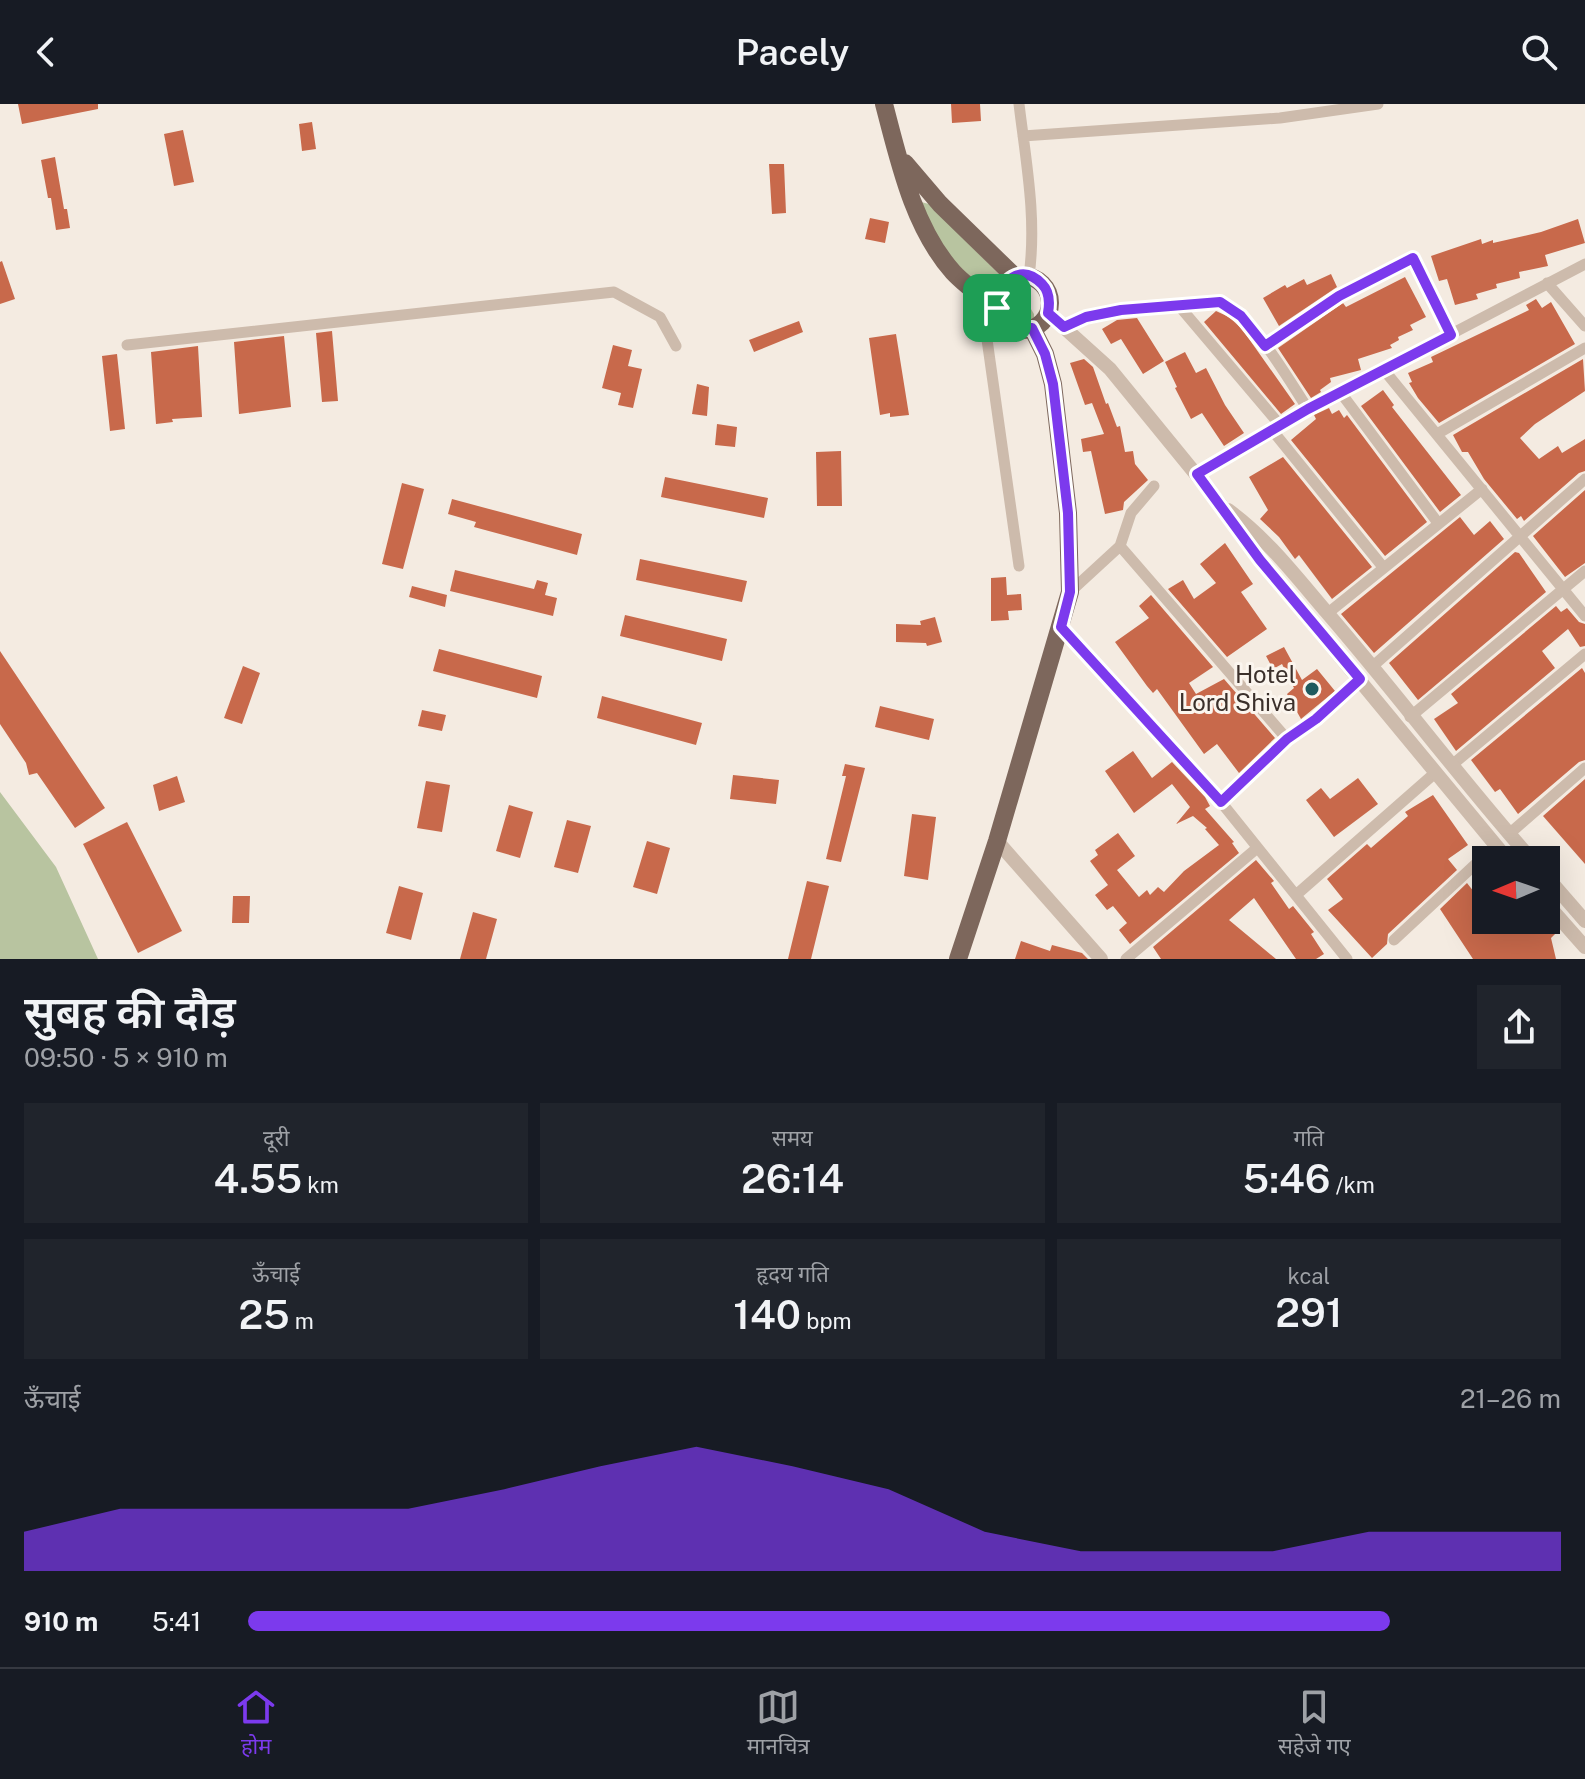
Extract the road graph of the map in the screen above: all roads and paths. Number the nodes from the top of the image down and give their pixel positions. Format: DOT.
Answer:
graph roads {
  1 [pos="884,104"];
  2 [pos="1019,104"];
  3 [pos="1378,104"];
  4 [pos="1023,136"];
  5 [pos="898,155"];
  6 [pos="1585,264"];
  7 [pos="1022,277"];
  8 [pos="1547,283"];
  9 [pos="981,296"];
  10 [pos="1180,307"];
  11 [pos="997,308"];
  12 [pos="1048,313"];
  13 [pos="1585,326"];
  14 [pos="1064,327"];
  15 [pos="1032,328"];
  16 [pos="1451,335"];
  17 [pos="127,345"];
  18 [pos="676,346"];
  19 [pos="1265,346"];
  20 [pos="1585,348"];
  21 [pos="1384,370"];
  22 [pos="1341,393"];
  23 [pos="1308,409"];
  24 [pos="1276,428"];
  25 [pos="1437,434"];
  26 [pos="1197,474"];
  27 [pos="1585,479"];
  28 [pos="1154,486"];
  29 [pos="1482,489"];
  30 [pos="1221,505"];
  31 [pos="1438,523"];
  32 [pos="1520,537"];
  33 [pos="1120,546"];
  34 [pos="1019,566"];
  35 [pos="1383,567"];
  36 [pos="1585,571"];
  37 [pos="1563,589"];
  38 [pos="1070,592"];
  39 [pos="1328,613"];
  40 [pos="1585,616"];
  41 [pos="1061,627"];
  42 [pos="1585,654"];
  43 [pos="1373,666"];
  44 [pos="1360,679"];
  45 [pos="1410,717"];
  46 [pos="1287,739"];
  47 [pos="1452,765"];
  48 [pos="1585,768"];
  49 [pos="1435,773"];
  50 [pos="1221,802"];
  51 [pos="1509,834"];
  52 [pos="997,841"];
  53 [pos="1495,846"];
  54 [pos="1520,846"];
  55 [pos="1256,849"];
  56 [pos="1472,867"];
  57 [pos="1560,892"];
  58 [pos="1296,895"];
  59 [pos="1560,919"];
  60 [pos="1585,921"];
  61 [pos="1394,940"];
  62 [pos="1585,947"];
  63 [pos="1089,953"];
  64 [pos="958,959"];
  65 [pos="1101,959"];
  66 [pos="1126,959"];
  67 [pos="1347,959"];
  1 -- 5 [label="main road"];
  2 -- 4 [label="street"];
  3 -- 4 [label="street"];
  4 -- 7 [label="street"];
  5 -- 7 [label="main road"];
  5 -- 9 [label="main road"];
  6 -- 8 [label="street"];
  7 -- 11 [label="main road"];
  7 -- 12 [label="main road"];
  8 -- 13 [label="street"];
  8 -- 16 [label="street"];
  9 -- 11 [label="main road"];
  9 -- 34 [label="street"];
  10 -- 14 [label="street"];
  10 -- 19 [label="street"];
  10 -- 24 [label="street"];
  11 -- 15 [label="main road"];
  12 -- 14 [label="street"];
  12 -- 15 [label="main road"];
  14 -- 26 [label="street"];
  15 -- 38 [label="main road"];
  16 -- 19 [label="street"];
  16 -- 21 [label="street"];
  17 -- 18 [label="street"];
  19 -- 23 [label="street"];
  20 -- 25 [label="street"];
  21 -- 22 [label="street"];
  21 -- 25 [label="street"];
  22 -- 23 [label="street"];
  22 -- 31 [label="street"];
  23 -- 24 [label="street"];
  24 -- 26 [label="street"];
  24 -- 35 [label="street"];
  25 -- 29 [label="street"];
  26 -- 30 [label="street"];
  27 -- 32 [label="street"];
  28 -- 33 [label="street"];
  29 -- 31 [label="street"];
  29 -- 32 [label="street"];
  30 -- 39 [label="street"];
  30 -- 44 [label="street"];
  31 -- 35 [label="street"];
  32 -- 37 [label="street"];
  32 -- 43 [label="street"];
  33 -- 38 [label="street"];
  33 -- 46 [label="street"];
  35 -- 39 [label="street"];
  36 -- 37 [label="street"];
  37 -- 40 [label="street"];
  37 -- 45 [label="street"];
  38 -- 41 [label="main road"];
  39 -- 43 [label="street"];
  41 -- 50 [label="street"];
  41 -- 52 [label="main road"];
  42 -- 47 [label="street"];
  43 -- 45 [label="street"];
  44 -- 46 [label="street"];
  44 -- 49 [label="street"];
  45 -- 47 [label="street"];
  46 -- 50 [label="street"];
  47 -- 51 [label="street"];
  48 -- 51 [label="street"];
  49 -- 53 [label="street"];
  49 -- 58 [label="street"];
  50 -- 55 [label="street"];
  51 -- 54 [label="street"];
  52 -- 63 [label="street"];
  52 -- 64 [label="main road"];
  55 -- 58 [label="street"];
  55 -- 66 [label="street"];
  56 -- 61 [label="street"];
  57 -- 60 [label="street"];
  58 -- 67 [label="street"];
  59 -- 62 [label="street"];
  63 -- 65 [label="street"];
}
